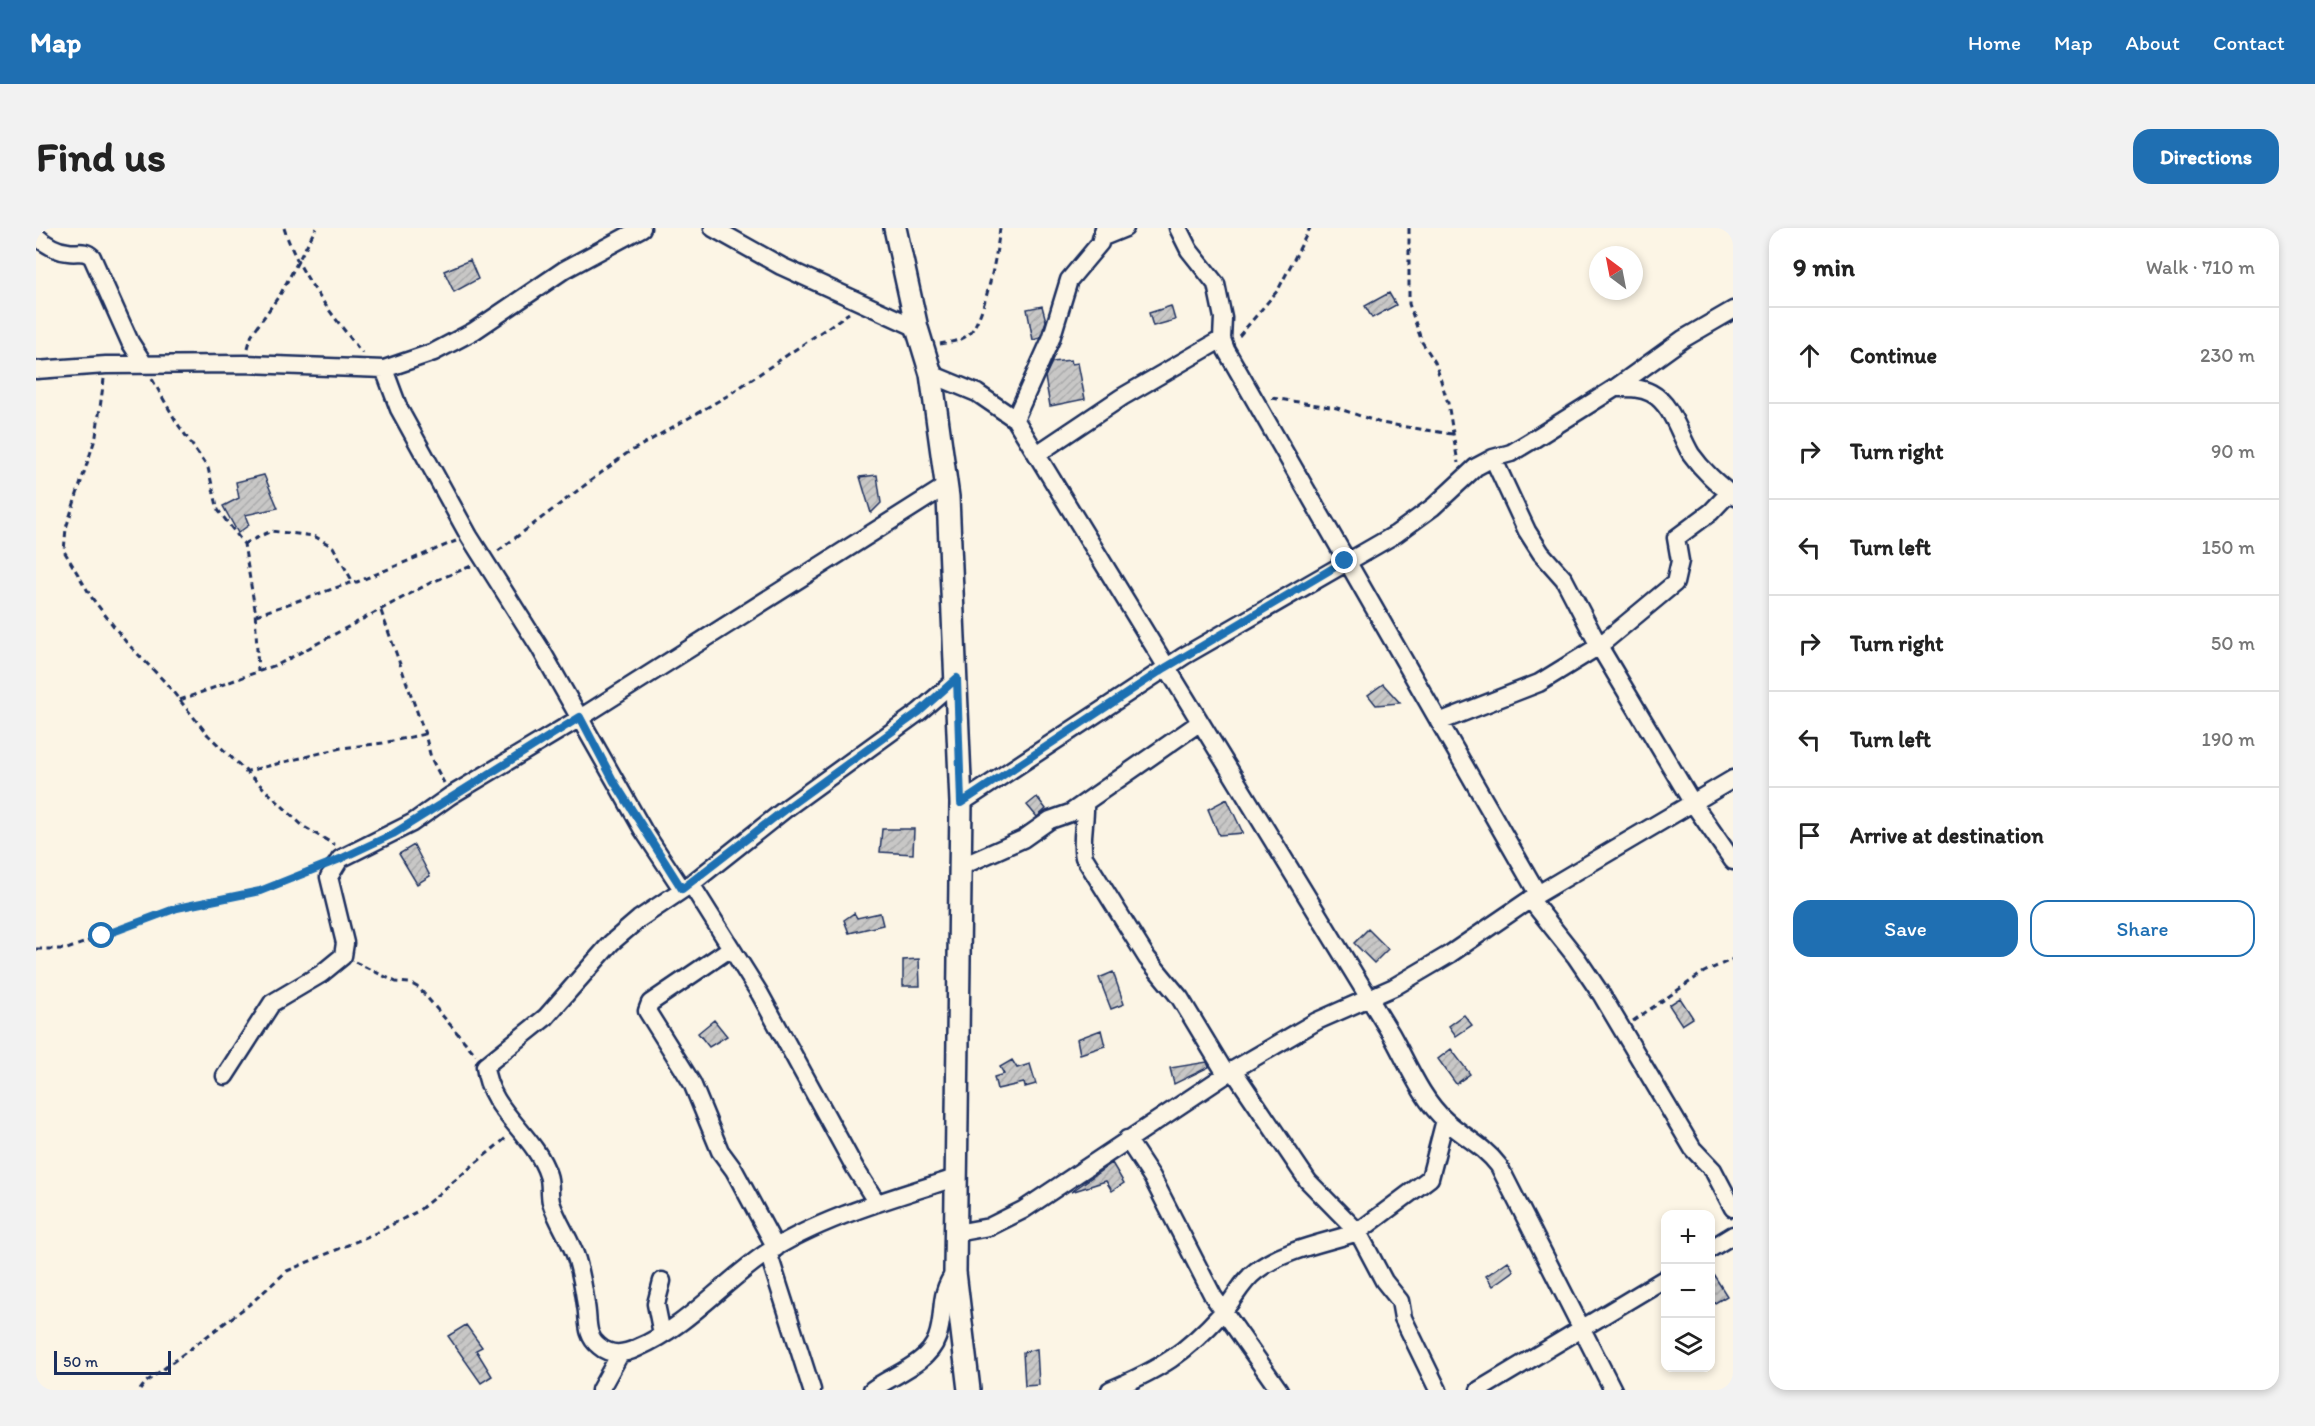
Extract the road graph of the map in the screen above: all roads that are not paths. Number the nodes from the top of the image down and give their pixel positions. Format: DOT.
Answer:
graph roads {
  1 [pos="642,228"];
  2 [pos="713,228"];
  3 [pos="895,228"];
  4 [pos="1125,228"];
  5 [pos="1178,228"];
  6 [pos="1103,232"];
  7 [pos="36,236"];
  8 [pos="1733,310"];
  9 [pos="920,337"];
  10 [pos="1224,344"];
  11 [pos="144,364"];
  12 [pos="378,368"];
  13 [pos="36,370"];
  14 [pos="931,374"];
  15 [pos="1614,388"];
  16 [pos="1015,419"];
  17 [pos="1037,454"];
  18 [pos="1493,458"];
  19 [pos="946,486"];
  20 [pos="1731,495"];
  21 [pos="1345,561"];
  22 [pos="1599,646"];
  23 [pos="1165,668"];
  24 [pos="957,678"];
  25 [pos="580,717"];
  26 [pos="1438,722"];
  27 [pos="1199,723"];
  28 [pos="1733,779"];
  29 [pos="1692,802"];
  30 [pos="961,803"];
  31 [pos="1085,803"];
  32 [pos="1733,861"];
  33 [pos="960,867"];
  34 [pos="686,887"];
  35 [pos="1534,897"];
  36 [pos="731,948"];
  37 [pos="1368,997"];
  38 [pos="1229,1072"];
  39 [pos="225,1076"];
  40 [pos="1445,1120"];
  41 [pos="1127,1139"];
  42 [pos="955,1178"];
  43 [pos="877,1203"];
  44 [pos="1733,1208"];
  45 [pos="1359,1232"];
  46 [pos="956,1233"];
  47 [pos="1733,1235"];
  48 [pos="1715,1247"];
  49 [pos="772,1250"];
  50 [pos="955,1272"];
  51 [pos="1661,1280"];
  52 [pos="662,1281"];
  53 [pos="1223,1312"];
  54 [pos="1583,1328"];
  55 [pos="662,1334"];
  56 [pos="620,1354"];
  57 [pos="600,1390"];
  58 [pos="812,1390"];
  59 [pos="872,1390"];
  60 [pos="969,1390"];
  61 [pos="1110,1390"];
  62 [pos="1279,1390"];
  63 [pos="1438,1390"];
  64 [pos="1479,1390"];
  65 [pos="1613,1390"];
  1 -- 12 [label="street"];
  2 -- 9 [label="street"];
  3 -- 9 [label="main road"];
  4 -- 6 [label="street"];
  5 -- 10 [label="street"];
  6 -- 16 [label="street"];
  7 -- 11 [label="street"];
  8 -- 15 [label="street"];
  9 -- 14 [label="main road"];
  10 -- 17 [label="street"];
  10 -- 21 [label="street"];
  11 -- 12 [label="street"];
  11 -- 13 [label="street"];
  12 -- 25 [label="street"];
  14 -- 16 [label="street"];
  14 -- 19 [label="main road"];
  15 -- 18 [label="street"];
  15 -- 20 [label="street"];
  16 -- 17 [label="street"];
  17 -- 23 [label="street"];
  18 -- 21 [label="street"];
  18 -- 22 [label="street"];
  19 -- 24 [label="main road"];
  19 -- 25 [label="street"];
  20 -- 22 [label="street"];
  21 -- 23 [label="street"];
  21 -- 26 [label="street"];
  22 -- 26 [label="street"];
  22 -- 29 [label="street"];
  23 -- 27 [label="street"];
  23 -- 30 [label="street"];
  24 -- 30 [label="main road"];
  24 -- 34 [label="street"];
  25 -- 34 [label="street"];
  25 -- 39 [label="street"];
  26 -- 35 [label="street"];
  27 -- 31 [label="street"];
  27 -- 37 [label="street"];
  28 -- 29 [label="street"];
  29 -- 32 [label="street"];
  29 -- 35 [label="street"];
  30 -- 33 [label="main road"];
  31 -- 33 [label="street"];
  31 -- 38 [label="street"];
  33 -- 42 [label="main road"];
  34 -- 36 [label="street"];
  34 -- 56 [label="street"];
  35 -- 37 [label="street"];
  35 -- 44 [label="street"];
  36 -- 43 [label="street"];
  36 -- 49 [label="street"];
  37 -- 38 [label="street"];
  37 -- 40 [label="street"];
  38 -- 41 [label="street"];
  38 -- 45 [label="street"];
  40 -- 45 [label="street"];
  40 -- 54 [label="street"];
  41 -- 46 [label="street"];
  41 -- 53 [label="street"];
  42 -- 43 [label="street"];
  42 -- 46 [label="main road"];
  43 -- 49 [label="street"];
  45 -- 53 [label="street"];
  45 -- 63 [label="street"];
  46 -- 50 [label="main road"];
  47 -- 48 [label="street"];
  49 -- 55 [label="street"];
  49 -- 58 [label="street"];
  50 -- 59 [label="street"];
  50 -- 60 [label="main road"];
  51 -- 54 [label="street"];
  52 -- 55 [label="street"];
  53 -- 61 [label="street"];
  53 -- 62 [label="street"];
  54 -- 64 [label="street"];
  54 -- 65 [label="street"];
  55 -- 56 [label="street"];
  56 -- 57 [label="street"];
}
